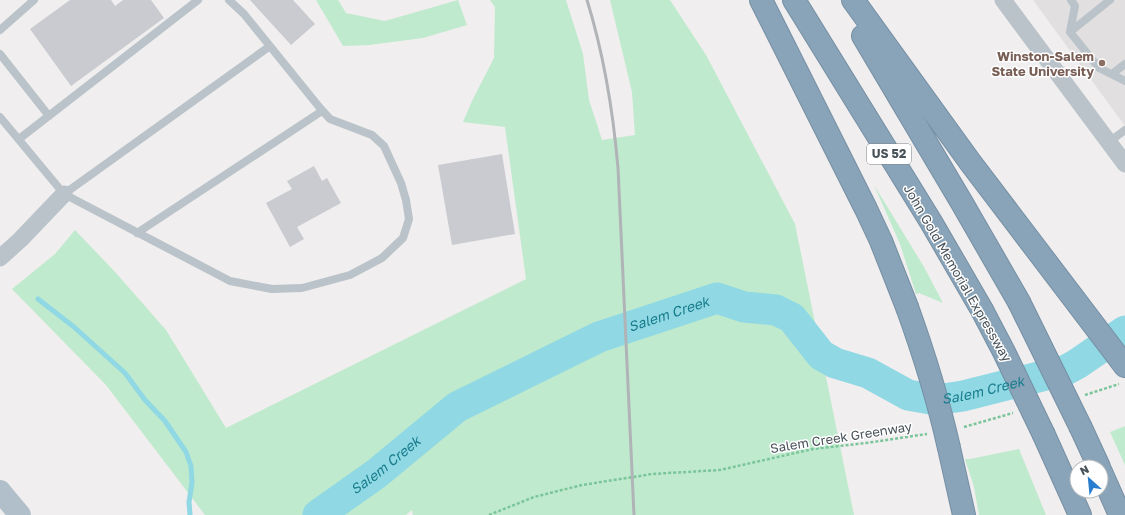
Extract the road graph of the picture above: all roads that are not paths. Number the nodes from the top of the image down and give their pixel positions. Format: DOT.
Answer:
graph roads {
  1 [pos="34,0"];
  2 [pos="198,0"];
  3 [pos="229,0"];
  4 [pos="761,0"];
  5 [pos="794,0"];
  6 [pos="842,0"];
  7 [pos="853,0"];
  8 [pos="1071,0"];
  9 [pos="1110,0"];
  10 [pos="1009,2"];
  11 [pos="0,30"];
  12 [pos="1070,32"];
  13 [pos="270,46"];
  14 [pos="0,54"];
  15 [pos="1125,64"];
  16 [pos="1112,74"];
  17 [pos="1125,81"];
  18 [pos="322,111"];
  19 [pos="49,116"];
  20 [pos="0,117"];
  21 [pos="1125,130"];
  22 [pos="18,139"];
  23 [pos="1109,142"];
  24 [pos="1125,164"];
  25 [pos="64,194"];
  26 [pos="137,233"];
  27 [pos="0,258"];
  28 [pos="1125,366"];
  29 [pos="1095,459"];
  30 [pos="1109,490"];
  31 [pos="0,491"];
  32 [pos="0,511"];
  33 [pos="5,515"];
  34 [pos="20,515"];
  35 [pos="964,515"];
  36 [pos="1080,515"];
  37 [pos="1120,515"];
  1 -- 11 [label="lane"];
  2 -- 19 [label="lane"];
  3 -- 13 [label="lane"];
  4 -- 35 [label="highway, bridge"];
  5 -- 36 [label="highway, John Gold Memorial Expressway / US 52, bridge"];
  6 -- 29 [label="highway, US 52, bridge"];
  7 -- 28 [label="highway"];
  8 -- 12 [label="lane"];
  9 -- 12 [label="lane"];
  10 -- 23 [label="street"];
  12 -- 16 [label="lane"];
  13 -- 18 [label="lane"];
  13 -- 25 [label="lane"];
  14 -- 19 [label="lane"];
  15 -- 16 [label="lane"];
  16 -- 17 [label="lane"];
  18 -- 26 [label="lane"];
  18 -- 26 [label="lane"];
  19 -- 22 [label="lane"];
  20 -- 22 [label="lane"];
  21 -- 23 [label="lane"];
  22 -- 25 [label="lane"];
  23 -- 24 [label="street"];
  25 -- 26 [label="lane"];
  25 -- 27 [label="street"];
  30 -- 37 [label="highway"];
  31 -- 34 [label="main road"];
  32 -- 33 [label="main road"];
}
